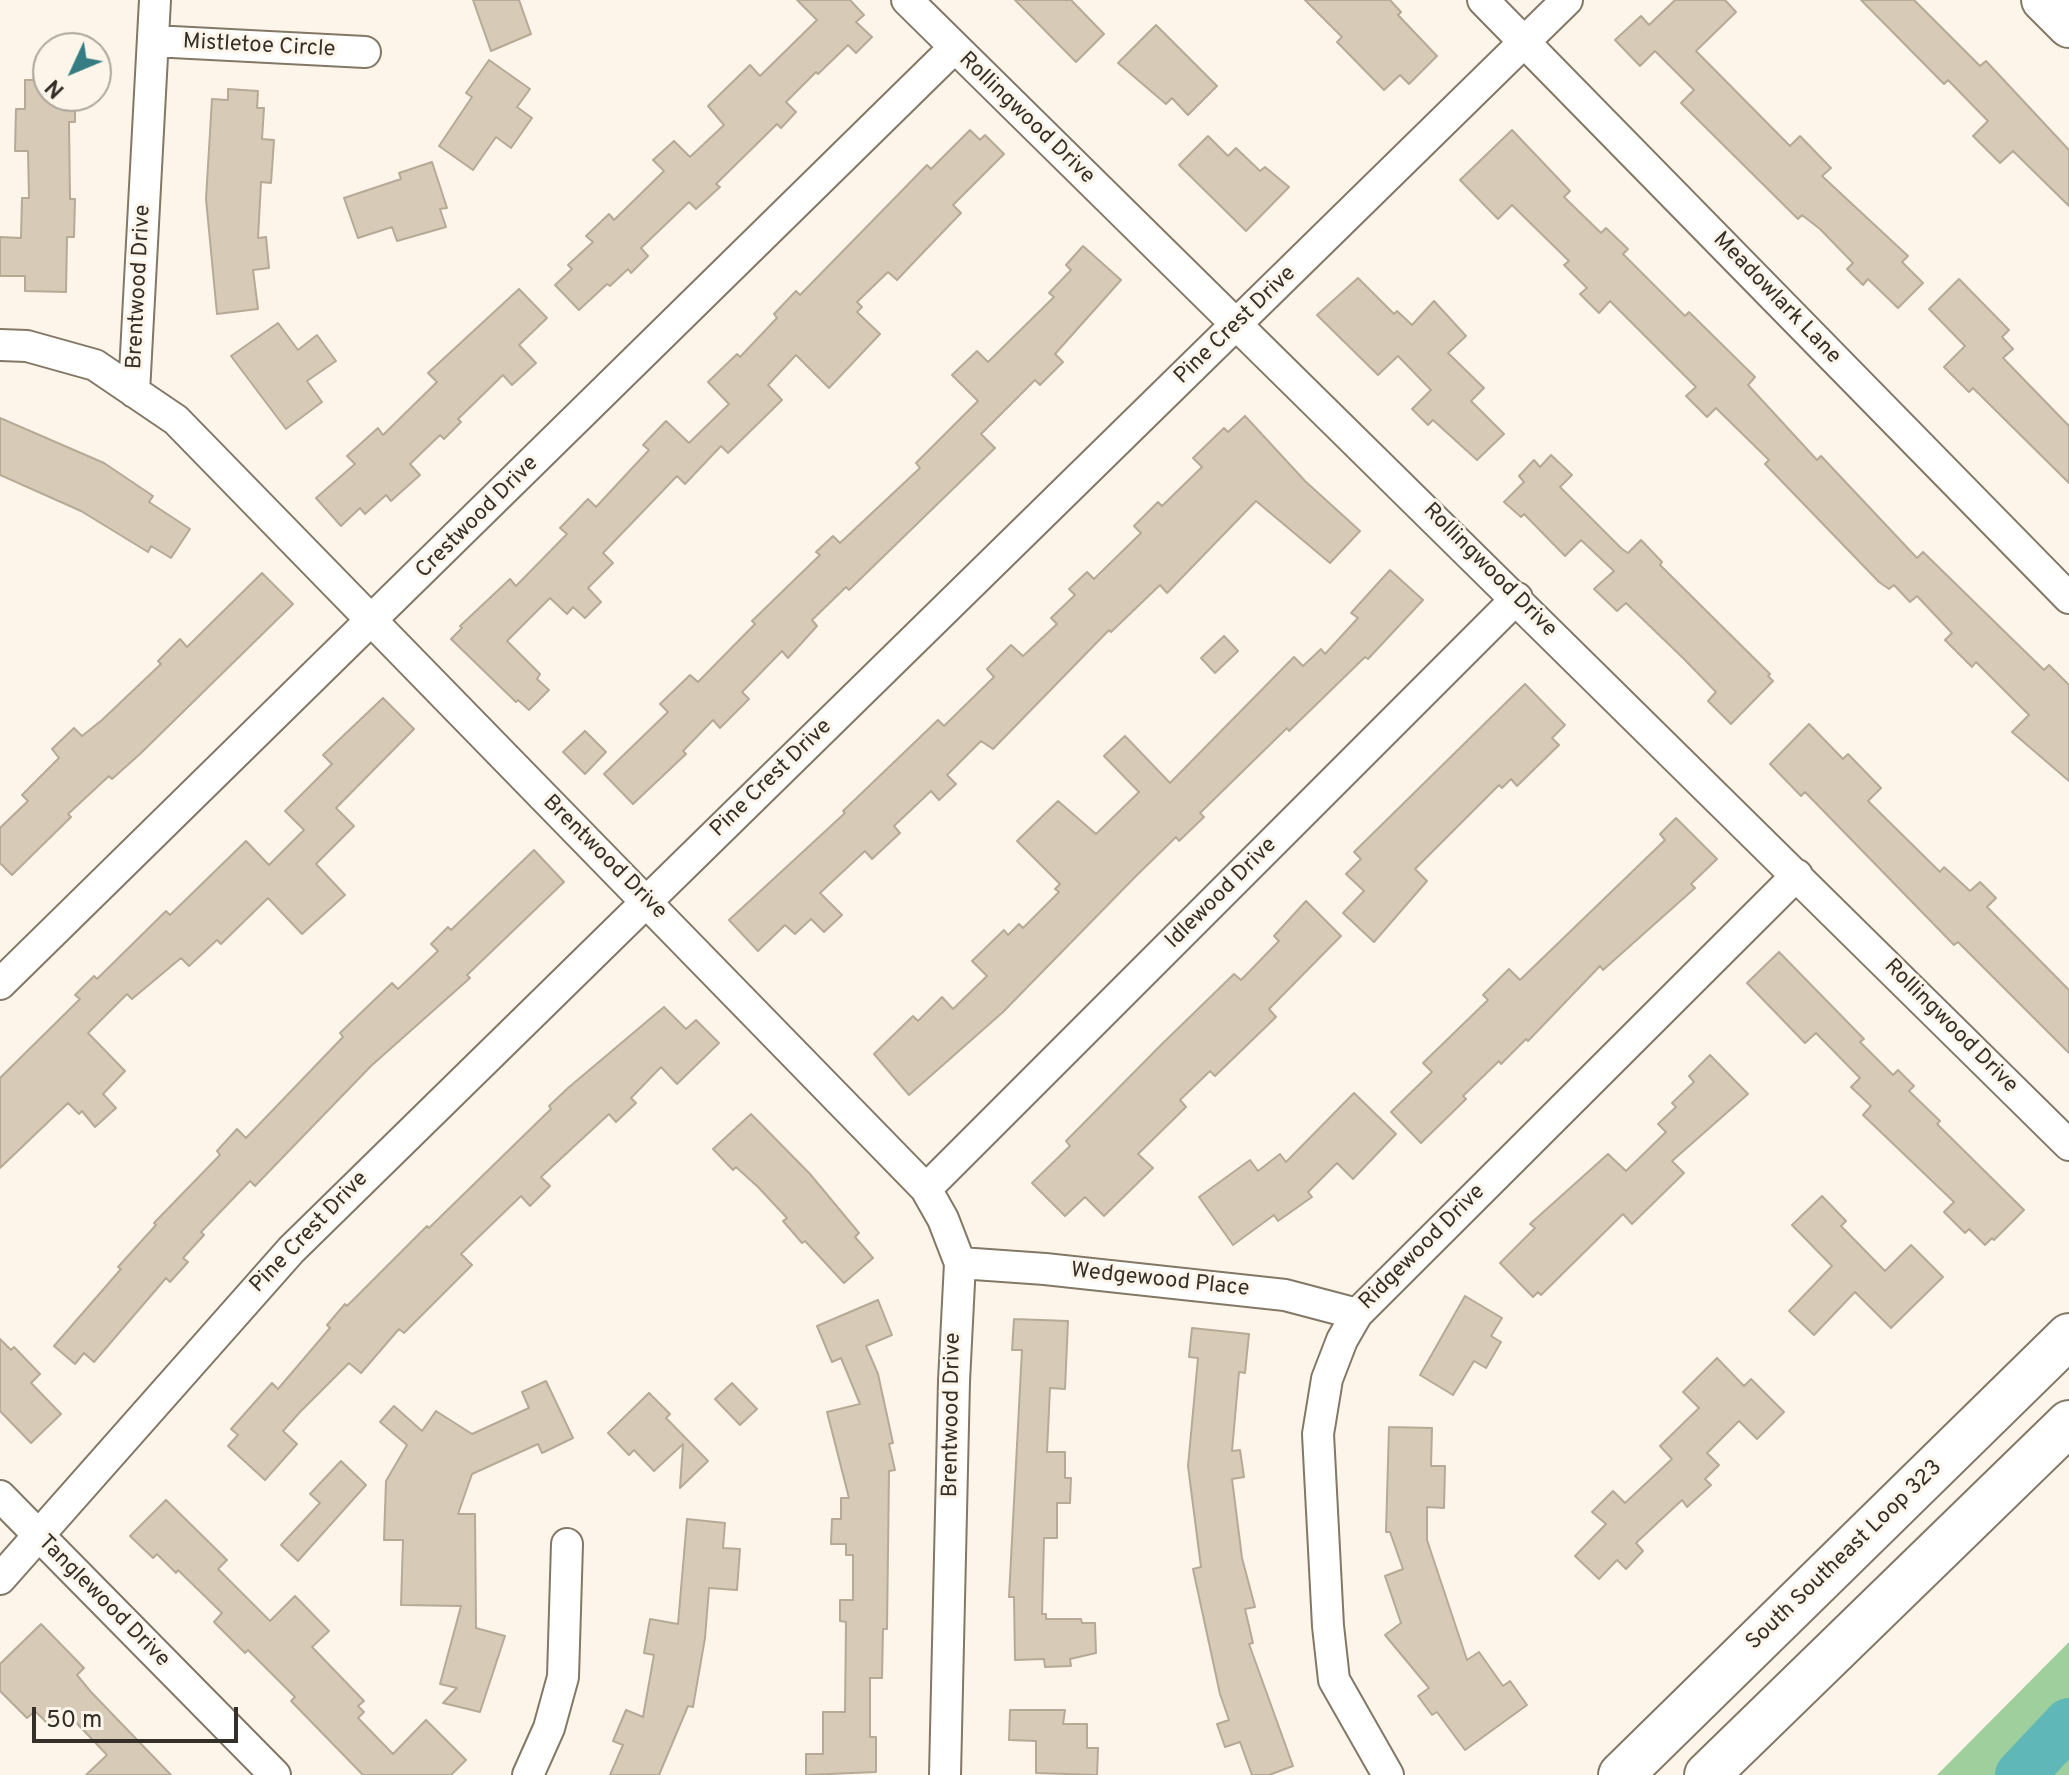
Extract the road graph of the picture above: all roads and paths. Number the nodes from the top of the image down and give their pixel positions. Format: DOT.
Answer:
graph roads {
  1 [pos="155,0"];
  2 [pos="907,0"];
  3 [pos="1483,0"];
  4 [pos="1567,0"];
  5 [pos="2043,0"];
  6 [pos="2069,26"];
  7 [pos="153,41"];
  8 [pos="1524,42"];
  9 [pos="953,49"];
  10 [pos="365,52"];
  11 [pos="1238,324"];
  12 [pos="0,345"];
  13 [pos="134,392"];
  14 [pos="1517,598"];
  15 [pos="2069,598"];
  16 [pos="371,623"];
  17 [pos="1797,875"];
  18 [pos="647,901"];
  19 [pos="0,984"];
  20 [pos="2069,1145"];
  21 [pos="926,1189"];
  22 [pos="960,1263"];
  23 [pos="1357,1314"];
  24 [pos="2069,1336"];
  25 [pos="2069,1423"];
  26 [pos="0,1496"];
  27 [pos="40,1538"];
  28 [pos="567,1544"];
  29 [pos="0,1579"];
  30 [pos="275,1775"];
  31 [pos="528,1775"];
  32 [pos="945,1775"];
  33 [pos="1388,1775"];
  34 [pos="1621,1775"];
  35 [pos="1707,1775"];
  1 -- 7 [label="street, Brentwood Drive"];
  2 -- 9 [label="street, Rollingwood Drive"];
  3 -- 8 [label="street, Meadowlark Lane"];
  4 -- 8 [label="street, Pine Crest Drive"];
  5 -- 6 [label="street"];
  7 -- 10 [label="street, Mistletoe Circle"];
  7 -- 13 [label="street, Brentwood Drive"];
  8 -- 11 [label="street, Pine Crest Drive"];
  8 -- 15 [label="street, Meadowlark Lane"];
  9 -- 11 [label="street, Rollingwood Drive"];
  9 -- 16 [label="street, Crestwood Drive"];
  11 -- 14 [label="street, Rollingwood Drive"];
  11 -- 18 [label="street, Pine Crest Drive"];
  12 -- 13 [label="street"];
  13 -- 16 [label="street, Brentwood Drive"];
  14 -- 17 [label="street, Rollingwood Drive"];
  14 -- 21 [label="street, Idlewood Drive"];
  16 -- 18 [label="street, Brentwood Drive"];
  16 -- 19 [label="street, Crestwood Drive"];
  17 -- 20 [label="street, Rollingwood Drive"];
  17 -- 23 [label="street, Ridgewood Drive"];
  18 -- 21 [label="street, Brentwood Drive"];
  18 -- 27 [label="street, Pine Crest Drive"];
  21 -- 22 [label="street, Brentwood Drive"];
  22 -- 23 [label="street, Wedgewood Place"];
  22 -- 32 [label="street, Brentwood Drive"];
  23 -- 33 [label="street, Ridgewood Drive"];
  24 -- 34 [label="highway, South Southeast Loop 323"];
  25 -- 35 [label="highway"];
  26 -- 27 [label="street, Tanglewood Drive"];
  27 -- 29 [label="street, Pine Crest Drive"];
  27 -- 30 [label="street, Tanglewood Drive"];
  28 -- 31 [label="street"];
}
